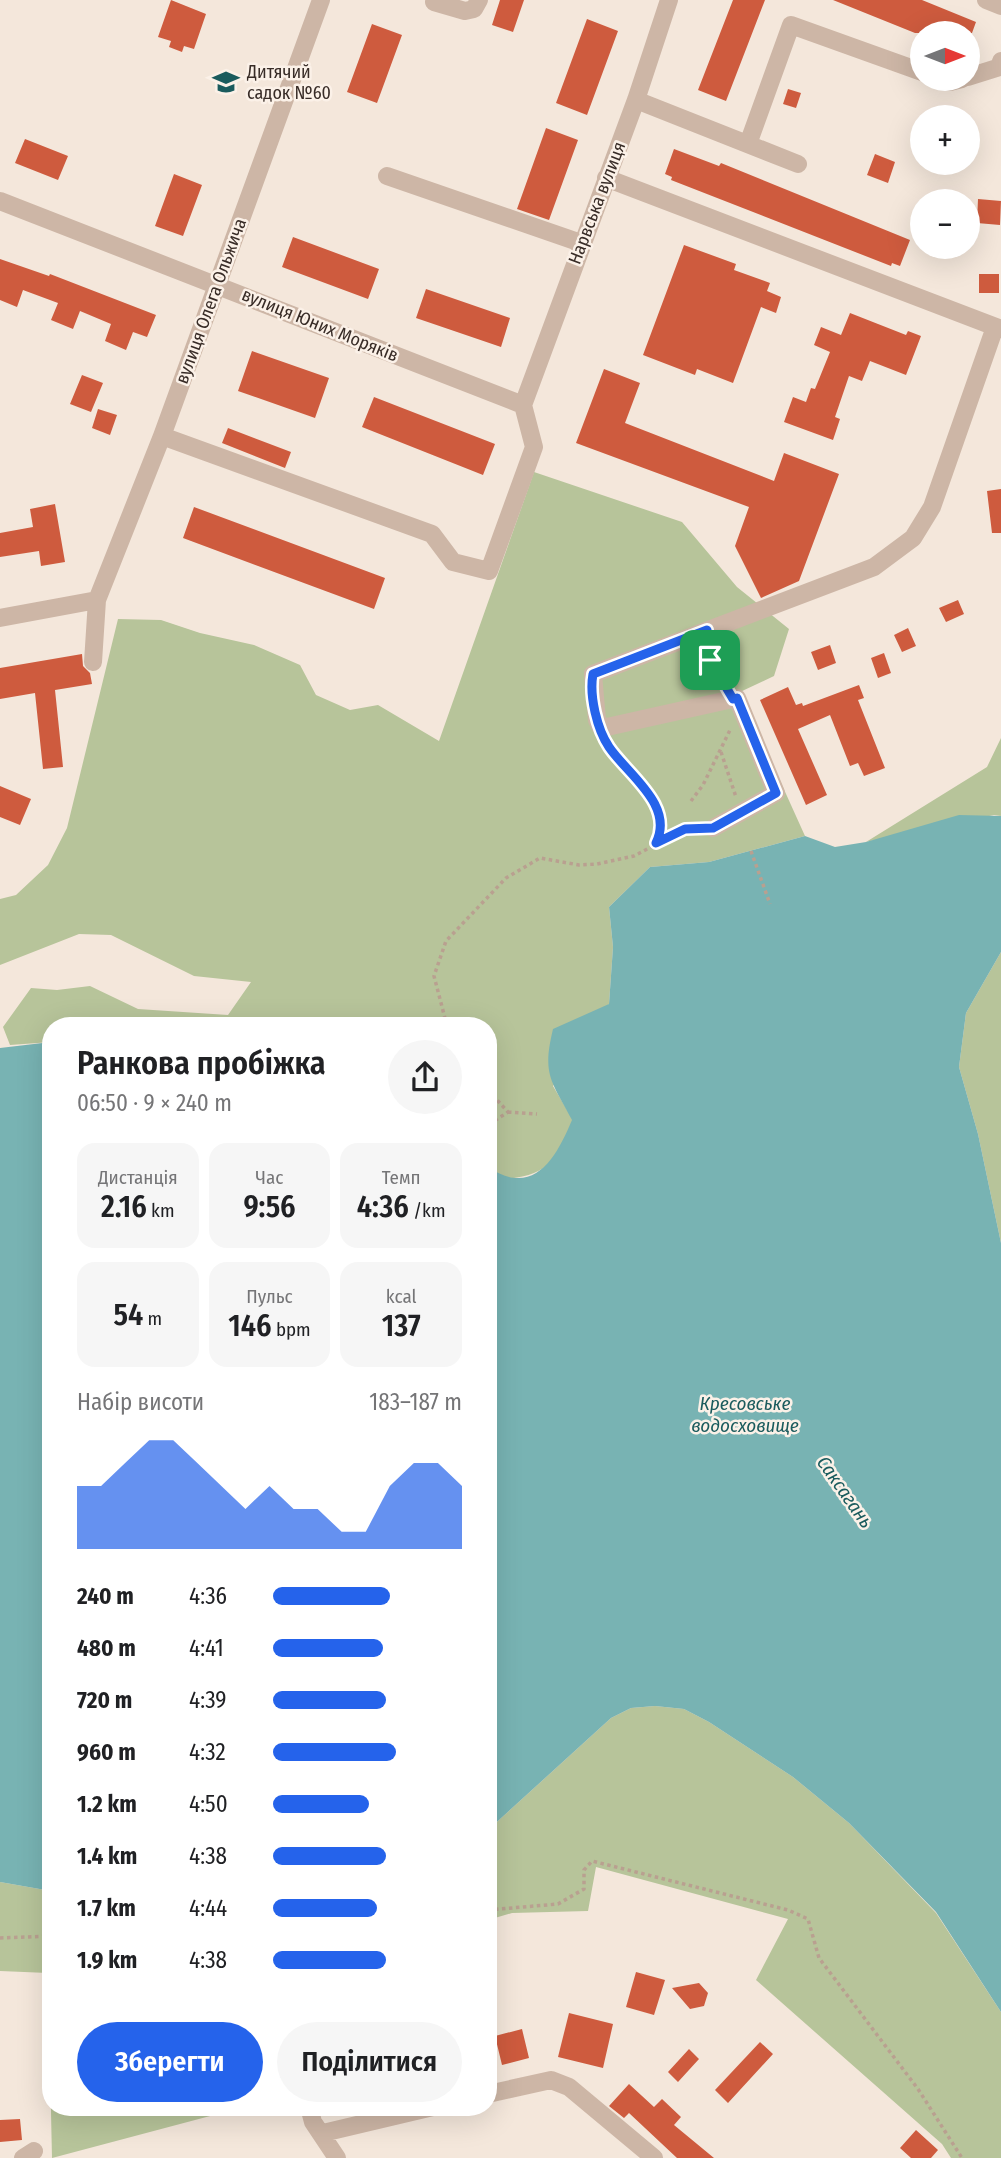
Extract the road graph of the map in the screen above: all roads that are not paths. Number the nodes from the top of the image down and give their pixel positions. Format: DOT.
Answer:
graph roads {
  1 [pos="321,0"];
  2 [pos="479,0"];
  3 [pos="986,0"];
  4 [pos="666,1"];
  5 [pos="434,2"];
  6 [pos="1001,6"];
  7 [pos="1001,61"];
  8 [pos="910,68"];
  9 [pos="980,73"];
  10 [pos="636,100"];
  11 [pos="748,144"];
  12 [pos="798,164"];
  13 [pos="387,176"];
  14 [pos="606,178"];
  15 [pos="0,201"];
  16 [pos="581,243"];
  17 [pos="218,284"];
  18 [pos="998,328"];
  19 [pos="523,405"];
  20 [pos="162,436"];
  21 [pos="97,600"];
  22 [pos="0,618"];
  23 [pos="93,662"];
  24 [pos="713,828"];
  25 [pos="497,2092"];
  26 [pos="311,2116"];
  27 [pos="395,2116"];
  28 [pos="323,2133"];
  29 [pos="337,2158"];
  30 [pos="654,2158"];
  1 -- 17 [label="street, вулиця Олега Ольжича"];
  2 -- 5 [label="street"];
  3 -- 6 [label="street"];
  4 -- 10 [label="street, Нарвська вулиця"];
  7 -- 9 [label="street"];
  8 -- 11 [label="street"];
  10 -- 11 [label="street"];
  10 -- 14 [label="street, Нарвська вулиця"];
  11 -- 12 [label="street"];
  13 -- 16 [label="street"];
  14 -- 16 [label="street, Нарвська вулиця"];
  14 -- 18 [label="street"];
  15 -- 17 [label="street, вулиця Юних Моряків"];
  16 -- 19 [label="street, Нарвська вулиця"];
  17 -- 19 [label="street, вулиця Юних Моряків"];
  17 -- 20 [label="street, вулиця Олега Ольжича"];
  18 -- 24 [label="street"];
  19 -- 20 [label="street"];
  20 -- 21 [label="street, вулиця Олега Ольжича"];
  21 -- 22 [label="street"];
  21 -- 23 [label="street, вулиця Олега Ольжича"];
  25 -- 30 [label="street"];
  26 -- 28 [label="street"];
  27 -- 28 [label="street"];
  28 -- 29 [label="street"];
}
